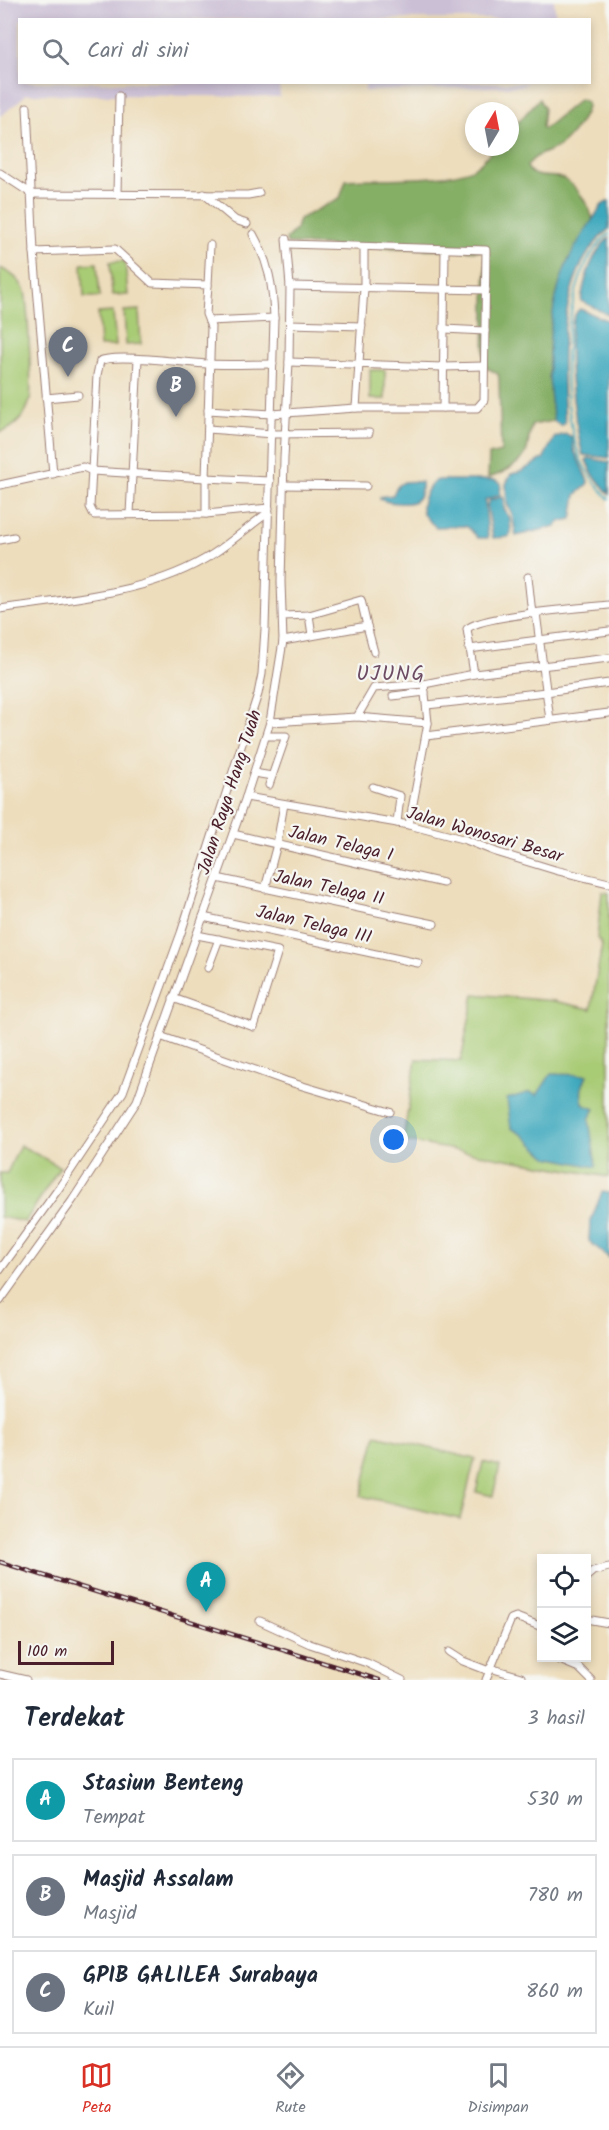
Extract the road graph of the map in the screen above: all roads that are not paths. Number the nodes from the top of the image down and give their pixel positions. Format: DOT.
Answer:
graph roads {
  1 [pos="119,96"];
  2 [pos="27,107"];
  3 [pos="0,173"];
  4 [pos="259,193"];
  5 [pos="32,194"];
  6 [pos="117,194"];
  7 [pos="204,195"];
  8 [pos="247,224"];
  9 [pos="253,234"];
  10 [pos="210,245"];
  11 [pos="364,247"];
  12 [pos="445,249"];
  13 [pos="34,252"];
  14 [pos="208,285"];
  15 [pos="290,286"];
  16 [pos="364,288"];
  17 [pos="444,289"];
  18 [pos="486,290"];
  19 [pos="274,318"];
  20 [pos="208,321"];
  21 [pos="290,324"];
  22 [pos="362,326"];
  23 [pos="444,329"];
  24 [pos="485,332"];
  25 [pos="138,359"];
  26 [pos="289,362"];
  27 [pos="210,364"];
  28 [pos="273,364"];
  29 [pos="359,364"];
  30 [pos="484,366"];
  31 [pos="443,367"];
  32 [pos="78,395"];
  33 [pos="46,398"];
  34 [pos="356,408"];
  35 [pos="443,408"];
  36 [pos="208,410"];
  37 [pos="272,414"];
  38 [pos="286,414"];
  39 [pos="208,429"];
  40 [pos="369,433"];
  41 [pos="272,434"];
  42 [pos="285,434"];
  43 [pos="92,471"];
  44 [pos="132,472"];
  45 [pos="52,474"];
  46 [pos="206,478"];
  47 [pos="270,481"];
  48 [pos="0,485"];
  49 [pos="283,485"];
  50 [pos="366,486"];
  51 [pos="269,510"];
  52 [pos="130,514"];
  53 [pos="206,514"];
  54 [pos="14,537"];
  55 [pos="0,540"];
  56 [pos="528,577"];
  57 [pos="609,605"];
  58 [pos="0,609"];
  59 [pos="534,614"];
  60 [pos="309,615"];
  61 [pos="283,616"];
  62 [pos="367,626"];
  63 [pos="609,631"];
  64 [pos="312,635"];
  65 [pos="540,640"];
  66 [pos="283,641"];
  67 [pos="469,649"];
  68 [pos="374,652"];
  69 [pos="609,658"];
  70 [pos="543,666"];
  71 [pos="474,674"];
  72 [pos="609,683"];
  73 [pos="424,684"];
  74 [pos="425,692"];
  75 [pos="546,692"];
  76 [pos="393,696"];
  77 [pos="427,705"];
  78 [pos="609,713"];
  79 [pos="357,717"];
  80 [pos="550,720"];
  81 [pos="270,722"];
  82 [pos="428,723"];
  83 [pos="266,736"];
  84 [pos="426,736"];
  85 [pos="254,773"];
  86 [pos="272,776"];
  87 [pos="269,785"];
  88 [pos="373,787"];
  89 [pos="246,797"];
  90 [pos="284,804"];
  91 [pos="397,823"];
  92 [pos="409,825"];
  93 [pos="233,834"];
  94 [pos="277,844"];
  95 [pos="217,878"];
  96 [pos="443,883"];
  97 [pos="609,883"];
  98 [pos="265,889"];
  99 [pos="203,917"];
  100 [pos="434,924"];
  101 [pos="197,935"];
  102 [pos="219,939"];
  103 [pos="418,963"];
  104 [pos="208,968"];
  105 [pos="173,998"];
  106 [pos="160,1036"];
  107 [pos="390,1112"];
  108 [pos="0,1270"];
  109 [pos="0,1301"];
  110 [pos="609,1567"];
  111 [pos="591,1573"];
  112 [pos="591,1619"];
  113 [pos="260,1621"];
  114 [pos="609,1623"];
  115 [pos="537,1625"];
  116 [pos="449,1652"];
  117 [pos="565,1662"];
  118 [pos="489,1670"];
  119 [pos="0,1674"];
  120 [pos="521,1677"];
  121 [pos="26,1680"];
  122 [pos="402,1680"];
  123 [pos="486,1680"];
  124 [pos="591,1680"];
  1 -- 6 [label="street"];
  2 -- 5 [label="street"];
  3 -- 5 [label="street"];
  4 -- 7 [label="street"];
  5 -- 6 [label="street"];
  5 -- 13 [label="street"];
  6 -- 7 [label="street"];
  7 -- 8 [label="street"];
  9 -- 19 [label="street, Jalan Raya Hang Tuah"];
  10 -- 14 [label="street"];
  11 -- 12 [label="street"];
  11 -- 15 [label="street, Jalan Raya Hang Tuah"];
  11 -- 16 [label="street"];
  12 -- 17 [label="street"];
  12 -- 18 [label="street"];
  13 -- 14 [label="street"];
  13 -- 33 [label="street"];
  14 -- 20 [label="street"];
  15 -- 16 [label="street"];
  15 -- 21 [label="street, Jalan Raya Hang Tuah"];
  16 -- 17 [label="street"];
  16 -- 22 [label="street"];
  17 -- 18 [label="street"];
  17 -- 23 [label="street"];
  18 -- 24 [label="street"];
  19 -- 20 [label="street"];
  19 -- 28 [label="street, Jalan Raya Hang Tuah"];
  20 -- 27 [label="street"];
  21 -- 22 [label="street"];
  21 -- 26 [label="street, Jalan Raya Hang Tuah"];
  22 -- 29 [label="street"];
  23 -- 24 [label="street"];
  23 -- 31 [label="street"];
  24 -- 30 [label="street"];
  25 -- 27 [label="street"];
  25 -- 43 [label="street"];
  25 -- 44 [label="street"];
  26 -- 29 [label="street"];
  26 -- 38 [label="street, Jalan Raya Hang Tuah"];
  27 -- 28 [label="street"];
  27 -- 36 [label="street"];
  28 -- 37 [label="street, Jalan Raya Hang Tuah"];
  29 -- 31 [label="street"];
  29 -- 34 [label="street"];
  30 -- 31 [label="street"];
  30 -- 35 [label="street"];
  31 -- 35 [label="street"];
  32 -- 33 [label="street"];
  33 -- 45 [label="street"];
  34 -- 35 [label="street"];
  34 -- 38 [label="street"];
  36 -- 37 [label="street"];
  36 -- 39 [label="street"];
  37 -- 38 [label="street"];
  37 -- 41 [label="street, Jalan Raya Hang Tuah"];
  38 -- 42 [label="street, Jalan Raya Hang Tuah"];
  39 -- 41 [label="street"];
  39 -- 46 [label="street"];
  40 -- 42 [label="street"];
  41 -- 42 [label="street"];
  41 -- 47 [label="street, Jalan Raya Hang Tuah"];
  42 -- 49 [label="street, Jalan Raya Hang Tuah"];
  43 -- 44 [label="street"];
  43 -- 45 [label="street"];
  43 -- 52 [label="street"];
  44 -- 46 [label="street"];
  44 -- 52 [label="street"];
  45 -- 48 [label="street"];
  46 -- 47 [label="street"];
  46 -- 53 [label="street"];
  47 -- 51 [label="street, Jalan Raya Hang Tuah"];
  49 -- 50 [label="street"];
  49 -- 61 [label="street, Jalan Raya Hang Tuah"];
  51 -- 53 [label="street"];
  51 -- 58 [label="street"];
  51 -- 108 [label="street, Jalan Raya Hang Tuah"];
  52 -- 53 [label="street"];
  54 -- 55 [label="street"];
  56 -- 59 [label="street"];
  57 -- 59 [label="street"];
  59 -- 65 [label="street"];
  59 -- 67 [label="street"];
  60 -- 61 [label="street"];
  60 -- 62 [label="street"];
  60 -- 64 [label="street"];
  61 -- 66 [label="street, Jalan Raya Hang Tuah"];
  62 -- 64 [label="street"];
  62 -- 68 [label="street"];
  63 -- 65 [label="street"];
  64 -- 66 [label="street"];
  65 -- 67 [label="street"];
  65 -- 70 [label="street"];
  66 -- 81 [label="street, Jalan Raya Hang Tuah"];
  67 -- 71 [label="street"];
  69 -- 70 [label="street"];
  70 -- 71 [label="street"];
  70 -- 75 [label="street"];
  71 -- 73 [label="street"];
  72 -- 75 [label="street"];
  73 -- 74 [label="street"];
  73 -- 79 [label="street"];
  74 -- 76 [label="street"];
  74 -- 77 [label="street"];
  75 -- 77 [label="street"];
  75 -- 80 [label="street"];
  77 -- 82 [label="street"];
  78 -- 80 [label="street"];
  79 -- 81 [label="street"];
  79 -- 82 [label="street"];
  80 -- 84 [label="street"];
  81 -- 83 [label="street, Jalan Raya Hang Tuah"];
  82 -- 84 [label="street"];
  83 -- 85 [label="street, Jalan Raya Hang Tuah"];
  83 -- 86 [label="street"];
  84 -- 92 [label="street"];
  85 -- 86 [label="street"];
  85 -- 89 [label="street, Jalan Raya Hang Tuah"];
  86 -- 87 [label="street"];
  88 -- 91 [label="street"];
  89 -- 90 [label="street, Jalan Wonosari Besar"];
  89 -- 93 [label="street, Jalan Raya Hang Tuah"];
  90 -- 91 [label="street, Jalan Wonosari Besar"];
  90 -- 94 [label="street"];
  91 -- 92 [label="street, Jalan Wonosari Besar"];
  92 -- 97 [label="street, Jalan Wonosari Besar"];
  93 -- 94 [label="street, Jalan Telaga I"];
  93 -- 95 [label="street, Jalan Raya Hang Tuah"];
  94 -- 96 [label="street, Jalan Telaga I"];
  94 -- 98 [label="street"];
  95 -- 98 [label="street, Jalan Telaga II"];
  95 -- 99 [label="street, Jalan Raya Hang Tuah"];
  98 -- 100 [label="street, Jalan Telaga II"];
  99 -- 101 [label="street, Jalan Raya Hang Tuah"];
  99 -- 103 [label="street, Jalan Telaga III"];
  101 -- 102 [label="street"];
  101 -- 105 [label="street, Jalan Raya Hang Tuah"];
  102 -- 104 [label="street"];
  102 -- 105 [label="street"];
  105 -- 106 [label="street, Jalan Raya Hang Tuah"];
  106 -- 107 [label="street"];
  106 -- 109 [label="street, Jalan Raya Hang Tuah"];
  110 -- 111 [label="street"];
  112 -- 114 [label="street"];
  113 -- 122 [label="street"];
  115 -- 118 [label="street"];
  116 -- 118 [label="street"];
  117 -- 124 [label="street"];
  118 -- 120 [label="street"];
  118 -- 123 [label="street"];
  119 -- 121 [label="street"];
}
